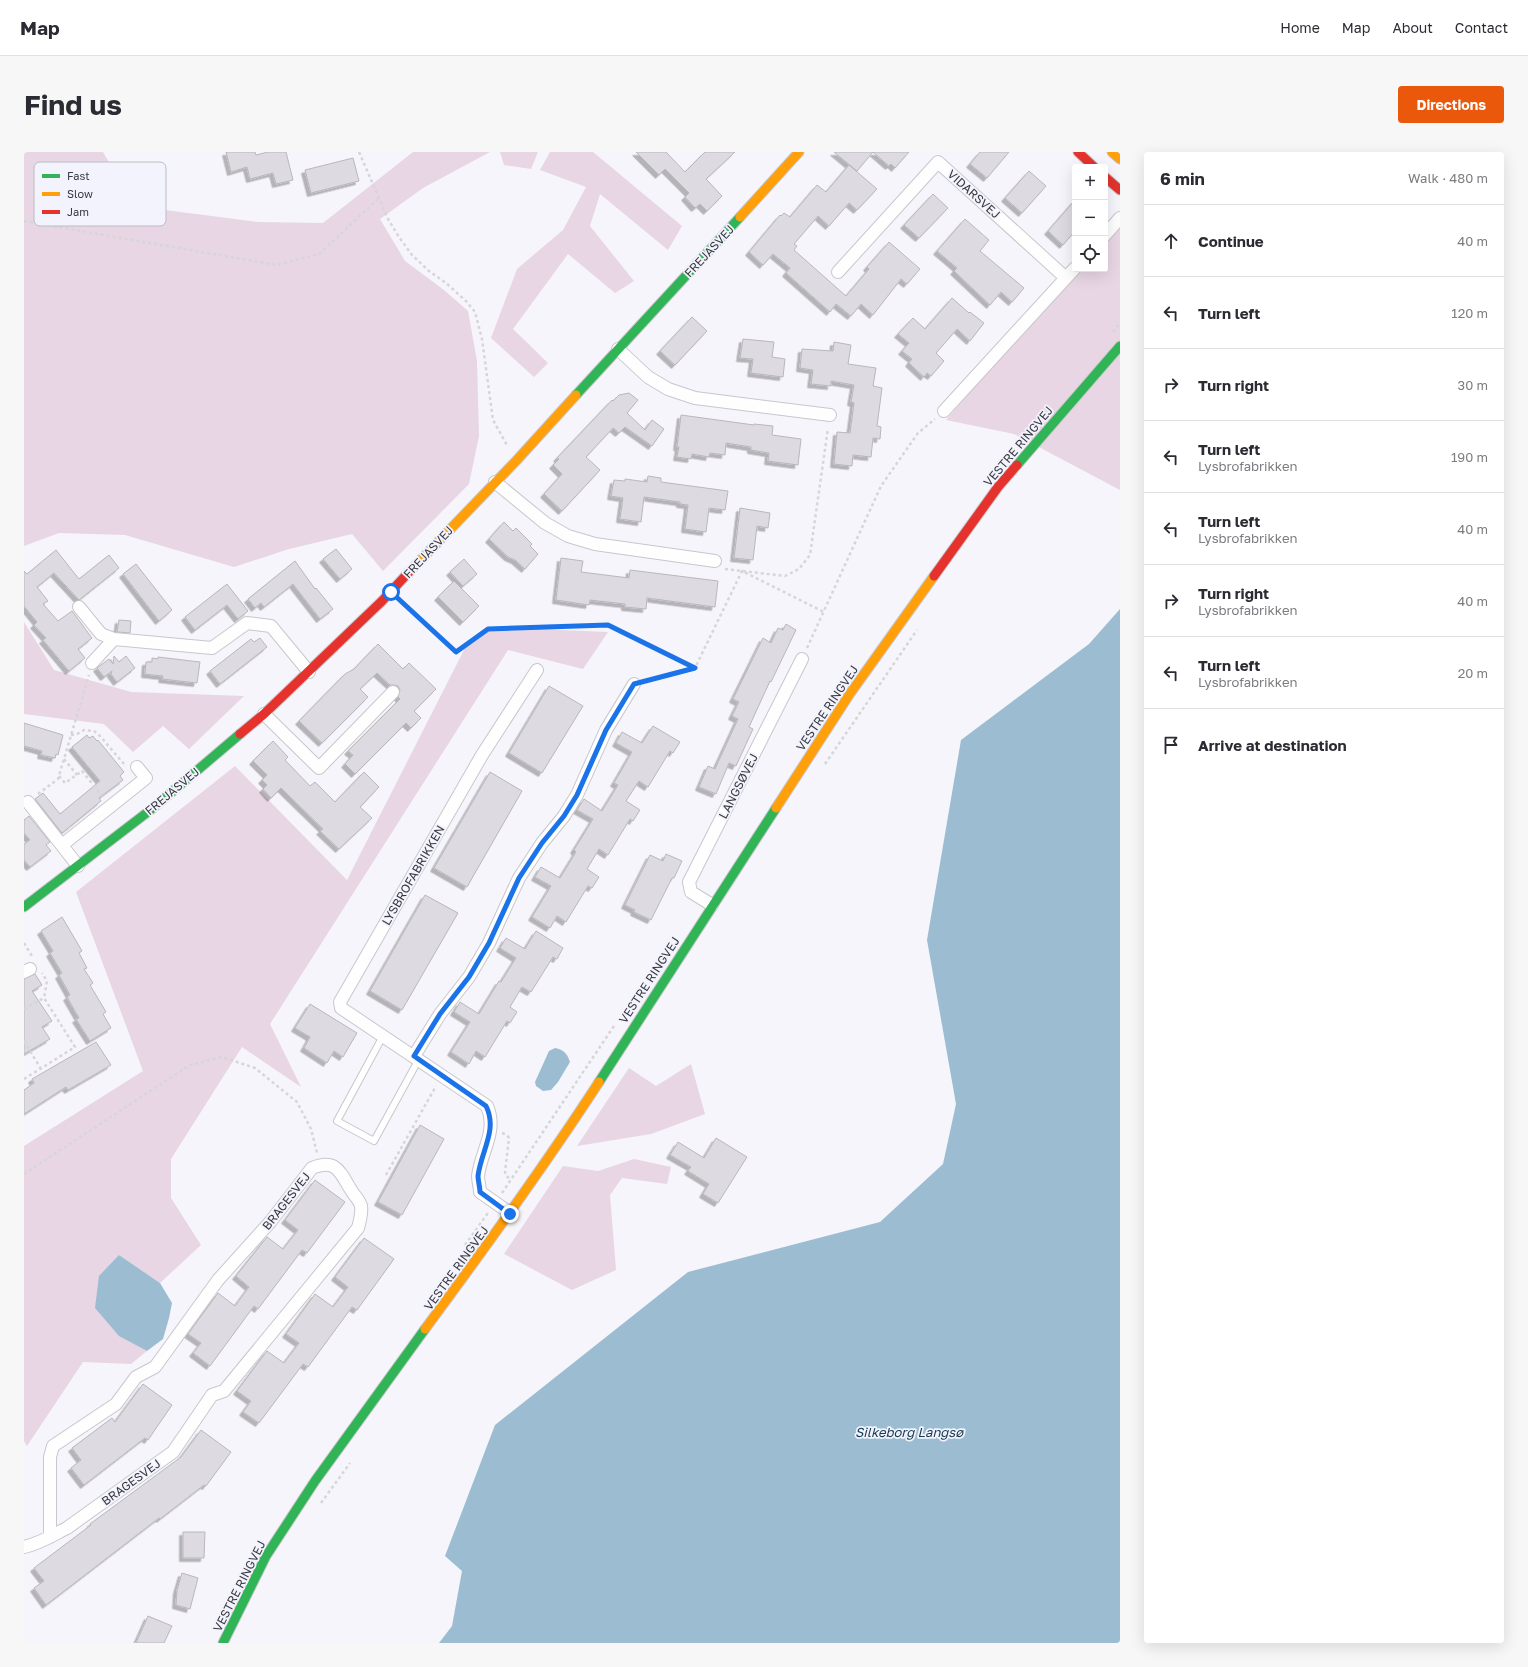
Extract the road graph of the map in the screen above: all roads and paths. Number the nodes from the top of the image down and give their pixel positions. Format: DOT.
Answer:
graph roads {
  1 [pos="359,152"];
  2 [pos="799,152"];
  3 [pos="1078,152"];
  4 [pos="1112,152"];
  5 [pos="1120,159"];
  6 [pos="1091,164"];
  7 [pos="1108,180"];
  8 [pos="1120,190"];
  9 [pos="379,198"];
  10 [pos="1120,218"];
  11 [pos="24,221"];
  12 [pos="34,223"];
  13 [pos="53,226"];
  14 [pos="1108,232"];
  15 [pos="1072,271"];
  16 [pos="838,272"];
  17 [pos="1066,278"];
  18 [pos="1120,346"];
  19 [pos="618,349"];
  20 [pos="944,411"];
  21 [pos="830,414"];
  22 [pos="516,461"];
  23 [pos="495,482"];
  24 [pos="715,561"];
  25 [pos="742,571"];
  26 [pos="391,592"];
  27 [pos="79,608"];
  28 [pos="824,612"];
  29 [pos="114,639"];
  30 [pos="802,659"];
  31 [pos="92,663"];
  32 [pos="695,668"];
  33 [pos="537,670"];
  34 [pos="309,672"];
  35 [pos="634,684"];
  36 [pos="393,692"];
  37 [pos="264,714"];
  38 [pos="71,736"];
  39 [pos="64,759"];
  40 [pos="138,768"];
  41 [pos="77,775"];
  42 [pos="59,776"];
  43 [pos="28,802"];
  44 [pos="110,805"];
  45 [pos="62,845"];
  46 [pos="78,866"];
  47 [pos="712,905"];
  48 [pos="24,908"];
  49 [pos="24,943"];
  50 [pos="32,968"];
  51 [pos="44,998"];
  52 [pos="24,1009"];
  53 [pos="383,1036"];
  54 [pos="24,1041"];
  55 [pos="416,1058"];
  56 [pos="41,1069"];
  57 [pos="442,1075"];
  58 [pos="24,1079"];
  59 [pos="490,1130"];
  60 [pos="321,1164"];
  61 [pos="24,1174"];
  62 [pos="386,1175"];
  63 [pos="526,1190"];
  64 [pos="510,1214"];
  65 [pos="50,1537"];
  66 [pos="24,1547"];
  67 [pos="223,1643"];
  1 -- 9 [label="path"];
  2 -- 19 [label="main road, FREJASVEJ"];
  3 -- 6 [label="main road"];
  4 -- 5 [label="main road"];
  7 -- 8 [label="main road"];
  9 -- 13 [label="path"];
  9 -- 22 [label="path"];
  10 -- 14 [label="street"];
  11 -- 12 [label="path"];
  15 -- 17 [label="street"];
  16 -- 17 [label="street, VIDARSVEJ"];
  17 -- 20 [label="street"];
  18 -- 47 [label="main road, VESTRE RINGVEJ"];
  19 -- 21 [label="street"];
  19 -- 22 [label="main road, FREJASVEJ"];
  20 -- 28 [label="path"];
  21 -- 25 [label="path"];
  22 -- 23 [label="main road, FREJASVEJ"];
  23 -- 24 [label="street"];
  23 -- 26 [label="main road, FREJASVEJ"];
  24 -- 25 [label="path"];
  25 -- 28 [label="path"];
  25 -- 32 [label="path"];
  26 -- 32 [label="path"];
  26 -- 34 [label="main road, FREJASVEJ"];
  27 -- 29 [label="street"];
  28 -- 30 [label="path"];
  29 -- 31 [label="street"];
  29 -- 34 [label="street"];
  30 -- 47 [label="street, LANGSØVEJ"];
  31 -- 38 [label="path"];
  32 -- 35 [label="path"];
  33 -- 53 [label="street, LYSBROFABRIKKEN"];
  34 -- 37 [label="main road, FREJASVEJ"];
  35 -- 55 [label="street"];
  36 -- 37 [label="street"];
  37 -- 46 [label="main road, FREJASVEJ"];
  38 -- 39 [label="path"];
  38 -- 40 [label="path"];
  39 -- 41 [label="path"];
  39 -- 42 [label="path"];
  40 -- 44 [label="street"];
  41 -- 42 [label="path"];
  41 -- 44 [label="path"];
  42 -- 43 [label="path"];
  43 -- 45 [label="street"];
  44 -- 45 [label="street"];
  45 -- 46 [label="street"];
  46 -- 48 [label="main road, FREJASVEJ"];
  47 -- 63 [label="main road, VESTRE RINGVEJ"];
  49 -- 50 [label="path"];
  50 -- 51 [label="path"];
  51 -- 52 [label="path"];
  51 -- 56 [label="path"];
  53 -- 55 [label="street, LYSBROFABRIKKEN"];
  53 -- 55 [label="lane"];
  54 -- 56 [label="path"];
  55 -- 57 [label="street, LYSBROFABRIKKEN"];
  56 -- 58 [label="path"];
  57 -- 59 [label="street, LYSBROFABRIKKEN"];
  57 -- 62 [label="path"];
  59 -- 63 [label="path"];
  59 -- 64 [label="street, LYSBROFABRIKKEN"];
  60 -- 61 [label="path"];
  60 -- 65 [label="street, BRAGESVEJ"];
  60 -- 65 [label="street, BRAGESVEJ"];
  63 -- 64 [label="main road, VESTRE RINGVEJ"];
  64 -- 67 [label="main road, VESTRE RINGVEJ"];
  65 -- 66 [label="street, BRAGESVEJ"];
}
